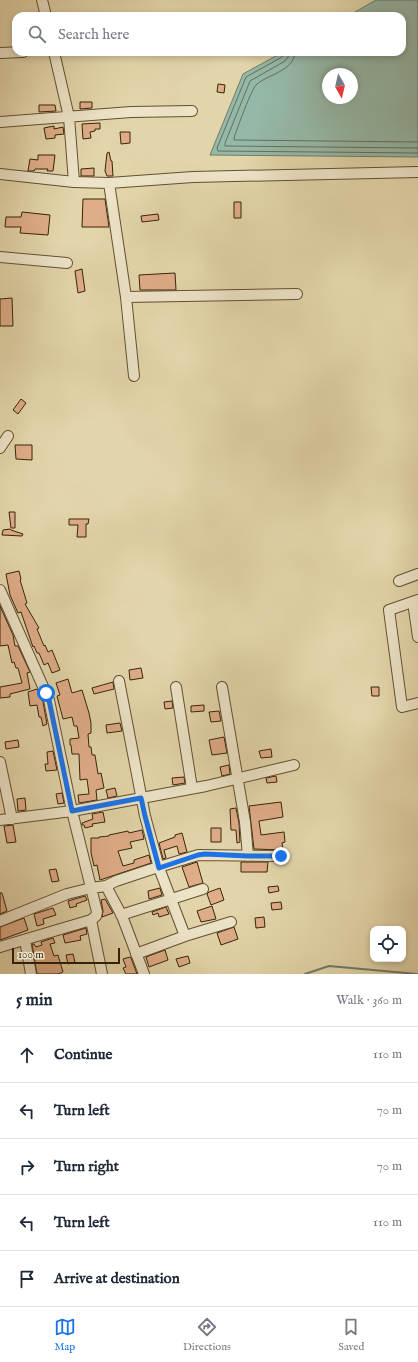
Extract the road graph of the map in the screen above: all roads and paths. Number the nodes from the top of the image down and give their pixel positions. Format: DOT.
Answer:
graph roads {
  1 [pos="42,0"];
  2 [pos="45,12"];
  3 [pos="12,52"];
  4 [pos="0,53"];
  5 [pos="55,56"];
  6 [pos="192,111"];
  7 [pos="69,117"];
  8 [pos="0,122"];
  9 [pos="418,172"];
  10 [pos="0,174"];
  11 [pos="74,182"];
  12 [pos="109,183"];
  13 [pos="0,257"];
  14 [pos="67,263"];
  15 [pos="297,294"];
  16 [pos="126,297"];
  17 [pos="134,376"];
  18 [pos="8,436"];
  19 [pos="0,448"];
  20 [pos="418,574"];
  21 [pos="399,581"];
  22 [pos="0,590"];
  23 [pos="416,601"];
  24 [pos="418,637"];
  25 [pos="119,681"];
  26 [pos="176,687"];
  27 [pos="222,687"];
  28 [pos="418,703"];
  29 [pos="0,762"];
  30 [pos="294,765"];
  31 [pos="237,779"];
  32 [pos="192,788"];
  33 [pos="141,798"];
  34 [pos="72,811"];
  35 [pos="12,819"];
  36 [pos="0,820"];
  37 [pos="248,856"];
  38 [pos="281,856"];
  39 [pos="159,868"];
  40 [pos="106,886"];
  41 [pos="91,888"];
  42 [pos="203,889"];
  43 [pos="171,900"];
  44 [pos="121,915"];
  45 [pos="92,920"];
  46 [pos="0,921"];
  47 [pos="231,922"];
  48 [pos="185,936"];
  49 [pos="25,940"];
  50 [pos="0,947"];
  51 [pos="136,954"];
  52 [pos="98,973"];
  53 [pos="31,974"];
  54 [pos="144,974"];
  1 -- 2 [label="street"];
  3 -- 4 [label="street"];
  5 -- 7 [label="street"];
  6 -- 7 [label="street"];
  7 -- 8 [label="street"];
  7 -- 11 [label="street"];
  9 -- 12 [label="street"];
  10 -- 11 [label="street"];
  11 -- 12 [label="street"];
  12 -- 16 [label="street"];
  13 -- 14 [label="street"];
  15 -- 16 [label="street"];
  16 -- 17 [label="street"];
  18 -- 19 [label="street"];
  20 -- 21 [label="street"];
  22 -- 34 [label="street"];
  23 -- 24 [label="street"];
  23 -- 28 [label="street"];
  25 -- 33 [label="street"];
  26 -- 32 [label="street"];
  27 -- 31 [label="street"];
  29 -- 35 [label="street"];
  30 -- 31 [label="street"];
  31 -- 32 [label="street"];
  31 -- 37 [label="street"];
  32 -- 33 [label="street"];
  33 -- 34 [label="street"];
  33 -- 39 [label="street"];
  34 -- 35 [label="street"];
  34 -- 41 [label="street"];
  35 -- 36 [label="street"];
  37 -- 38 [label="street"];
  37 -- 39 [label="street"];
  39 -- 40 [label="street"];
  39 -- 43 [label="street"];
  40 -- 41 [label="street"];
  40 -- 44 [label="street"];
  41 -- 45 [label="street"];
  41 -- 46 [label="street"];
  42 -- 43 [label="street"];
  43 -- 44 [label="street"];
  43 -- 48 [label="street"];
  44 -- 51 [label="street"];
  45 -- 49 [label="street"];
  45 -- 52 [label="street"];
  47 -- 48 [label="street"];
  48 -- 51 [label="street"];
  49 -- 50 [label="street"];
  49 -- 53 [label="street"];
  51 -- 54 [label="street"];
}
